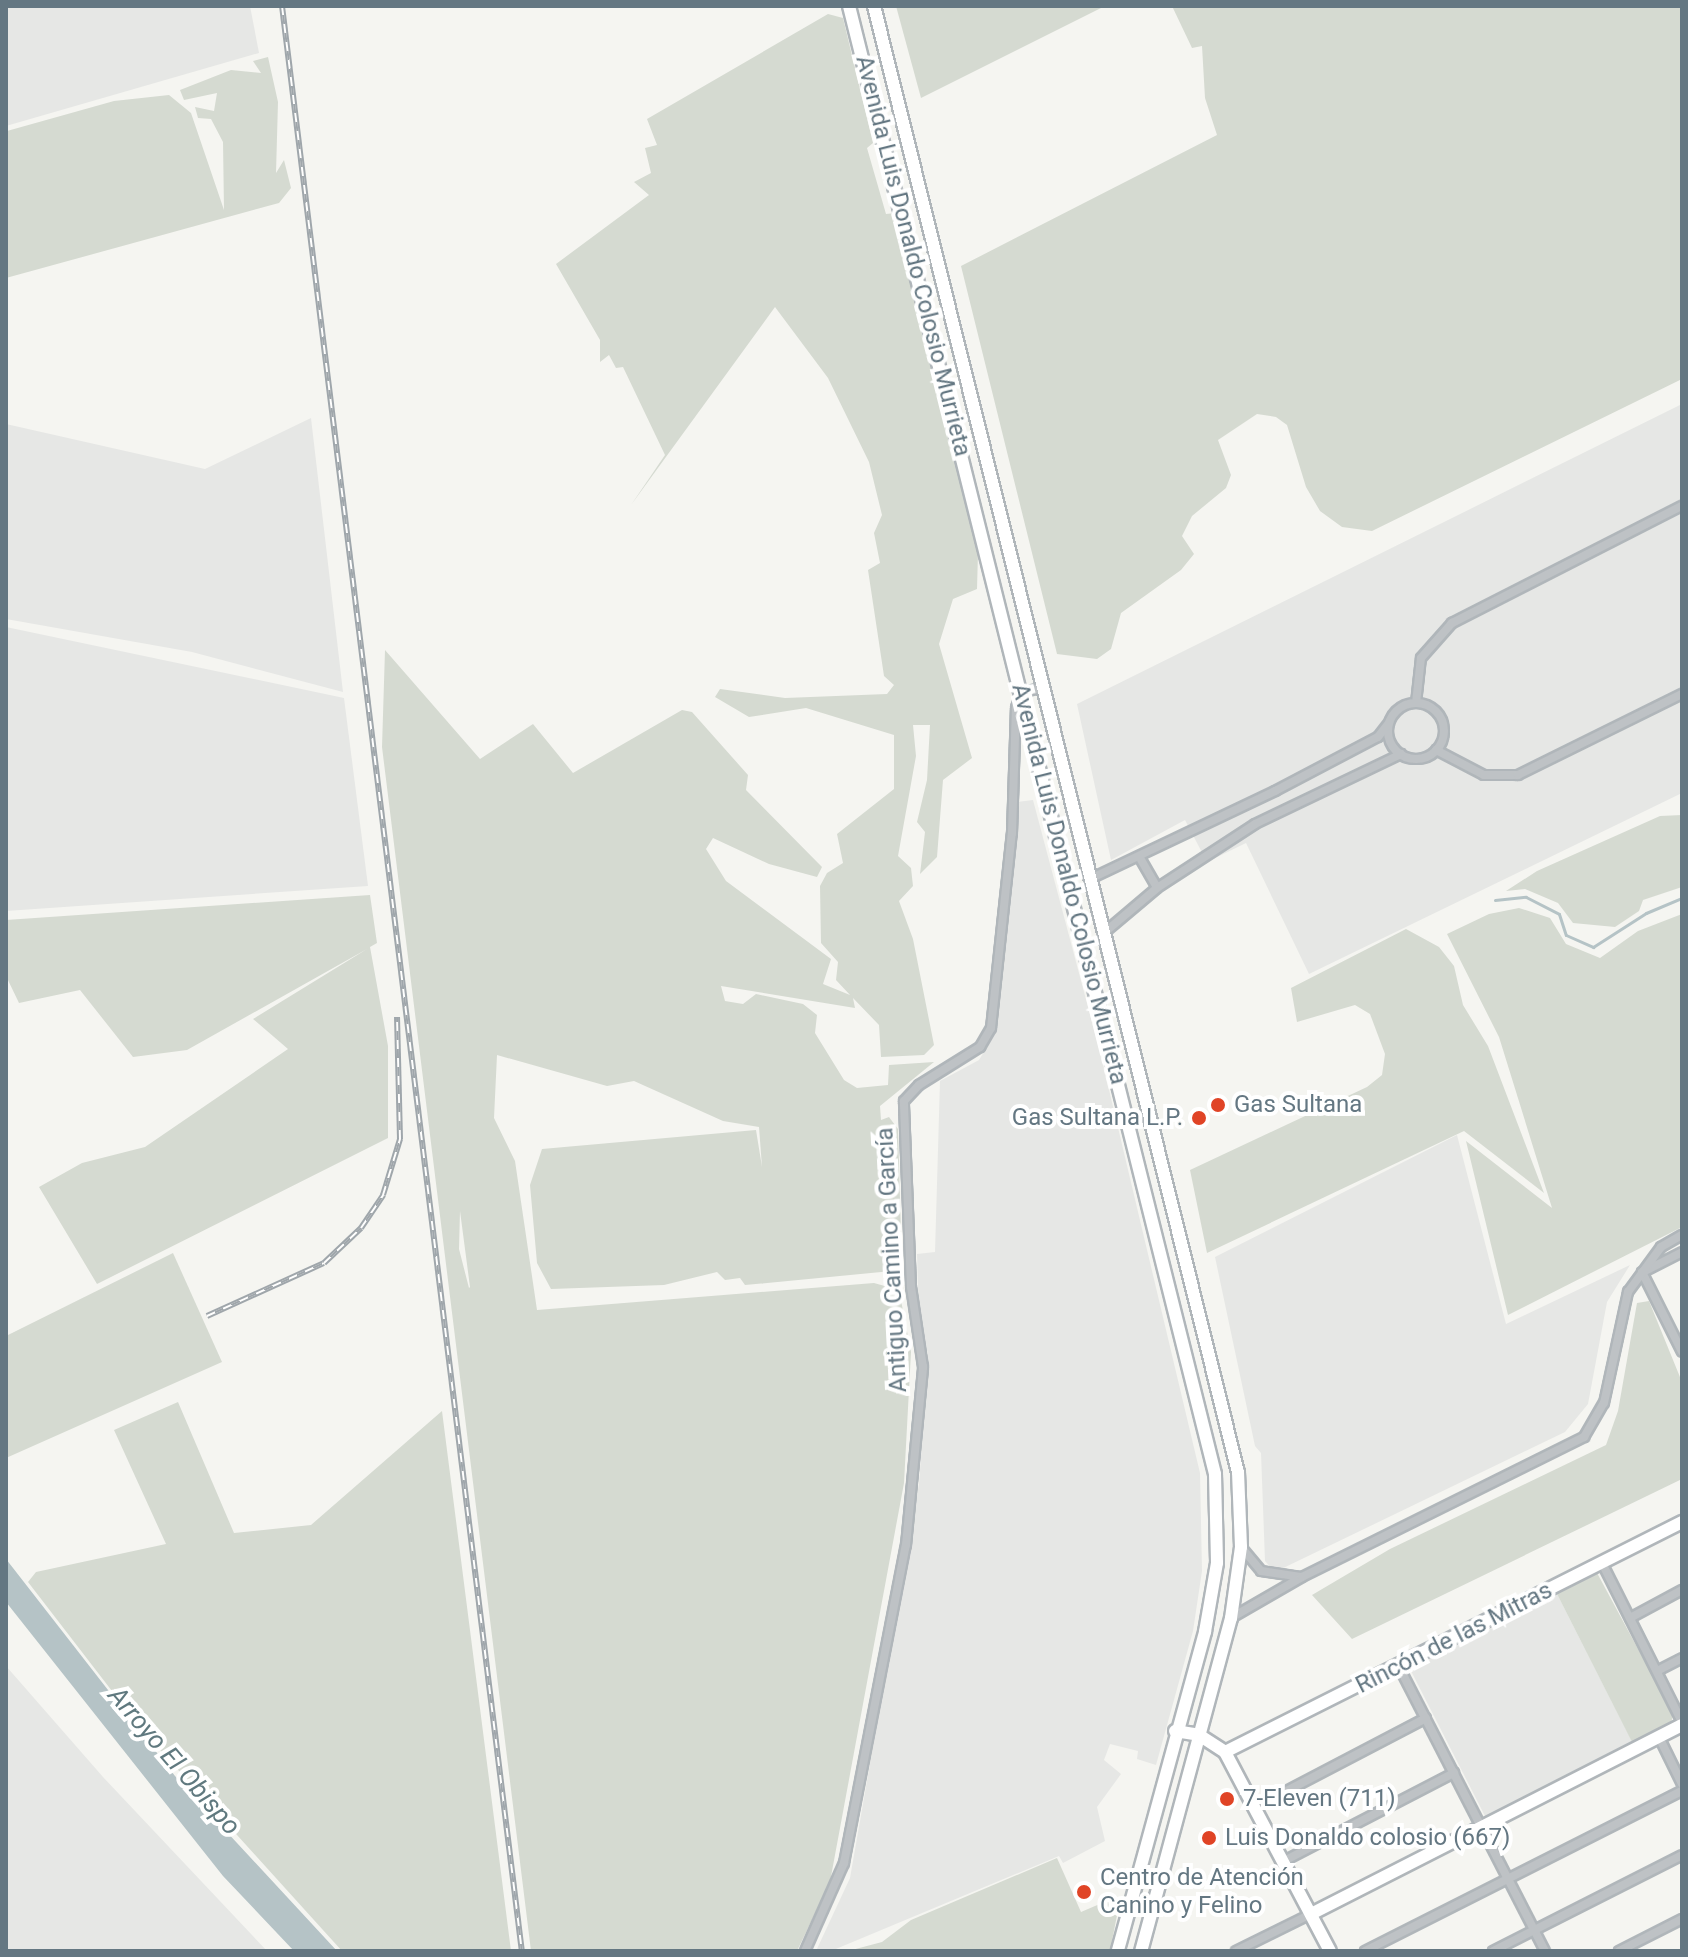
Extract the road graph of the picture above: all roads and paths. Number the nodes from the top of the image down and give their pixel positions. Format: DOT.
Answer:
graph roads {
  1 [pos="849,6"];
  2 [pos="874,6"];
  3 [pos="1682,506"];
  4 [pos="1043,687"];
  5 [pos="1021,693"];
  6 [pos="1682,694"];
  7 [pos="1416,703"];
  8 [pos="1389,723"];
  9 [pos="1436,750"];
  10 [pos="1401,754"];
  11 [pos="1140,858"];
  12 [pos="1092,878"];
  13 [pos="1157,888"];
  14 [pos="1105,932"];
  15 [pos="1682,1235"];
  16 [pos="1682,1252"];
  17 [pos="1642,1272"];
  18 [pos="1682,1352"];
  19 [pos="1214,1368"];
  20 [pos="1192,1373"];
  21 [pos="1682,1522"];
  22 [pos="1241,1547"];
  23 [pos="1602,1563"];
  24 [pos="1302,1577"];
  25 [pos="1682,1590"];
  26 [pos="1231,1618"];
  27 [pos="1630,1618"];
  28 [pos="1682,1658"];
  29 [pos="1399,1667"];
  30 [pos="1657,1671"];
  31 [pos="1426,1718"];
  32 [pos="1682,1724"];
  33 [pos="1175,1731"];
  34 [pos="1199,1735"];
  35 [pos="1659,1737"];
  36 [pos="1225,1752"];
  37 [pos="1454,1773"];
  38 [pos="1682,1784"];
  39 [pos="1682,1791"];
  40 [pos="1254,1808"];
  41 [pos="1483,1827"];
  42 [pos="1682,1855"];
  43 [pos="1282,1862"];
  44 [pos="1508,1878"];
  45 [pos="1311,1914"];
  46 [pos="1682,1919"];
  47 [pos="1534,1930"];
  48 [pos="805,1951"];
  49 [pos="1118,1951"];
  50 [pos="1141,1951"];
  51 [pos="1236,1951"];
  52 [pos="1330,1951"];
  53 [pos="1365,1951"];
  54 [pos="1493,1951"];
  55 [pos="1545,1951"];
  56 [pos="1619,1951"];
  1 -- 5 [label="main road, Avenida Luis Donaldo Colosio Murrieta"];
  2 -- 4 [label="main road, Avenida Luis Donaldo Colosio Murrieta"];
  3 -- 7 [label="street"];
  4 -- 5 [label="street"];
  4 -- 12 [label="main road, Avenida Luis Donaldo Colosio Murrieta"];
  5 -- 20 [label="main road, Avenida Luis Donaldo Colosio Murrieta"];
  5 -- 48 [label="street, Antiguo Camino a García"];
  6 -- 9 [label="street"];
  7 -- 8 [label="street"];
  7 -- 9 [label="street"];
  8 -- 10 [label="street"];
  8 -- 11 [label="street"];
  9 -- 10 [label="street"];
  10 -- 13 [label="street"];
  11 -- 12 [label="street"];
  11 -- 13 [label="street"];
  12 -- 14 [label="main road, Avenida Luis Donaldo Colosio Murrieta"];
  13 -- 14 [label="street"];
  14 -- 19 [label="main road, Avenida Luis Donaldo Colosio Murrieta"];
  15 -- 17 [label="street"];
  16 -- 17 [label="street"];
  17 -- 18 [label="street"];
  17 -- 24 [label="street"];
  19 -- 20 [label="main road"];
  19 -- 22 [label="main road, Avenida Luis Donaldo Colosio Murrieta"];
  20 -- 33 [label="main road, Avenida Luis Donaldo Colosio Murrieta"];
  21 -- 23 [label="main road, Rincón de las Mitras"];
  22 -- 24 [label="street"];
  22 -- 26 [label="main road, Avenida Luis Donaldo Colosio Murrieta"];
  23 -- 27 [label="street"];
  23 -- 29 [label="main road, Rincón de las Mitras"];
  24 -- 26 [label="street"];
  25 -- 27 [label="street"];
  26 -- 34 [label="main road, Avenida Luis Donaldo Colosio Murrieta"];
  27 -- 30 [label="street"];
  28 -- 30 [label="street"];
  29 -- 31 [label="street"];
  29 -- 36 [label="main road, Rincón de las Mitras"];
  30 -- 32 [label="street"];
  31 -- 37 [label="street"];
  31 -- 40 [label="street"];
  32 -- 35 [label="main road"];
  33 -- 34 [label="main road"];
  33 -- 49 [label="main road, Avenida Luis Donaldo Colosio Murrieta"];
  34 -- 36 [label="main road"];
  34 -- 50 [label="main road, Avenida Luis Donaldo Colosio Murrieta"];
  35 -- 38 [label="street"];
  35 -- 41 [label="main road"];
  36 -- 40 [label="main road"];
  37 -- 41 [label="street"];
  37 -- 43 [label="street"];
  39 -- 44 [label="street"];
  40 -- 43 [label="main road"];
  41 -- 44 [label="street"];
  41 -- 45 [label="main road"];
  42 -- 47 [label="street"];
  43 -- 45 [label="main road"];
  44 -- 47 [label="street"];
  44 -- 53 [label="street"];
  45 -- 51 [label="street"];
  45 -- 52 [label="main road"];
  46 -- 56 [label="street"];
  47 -- 54 [label="street"];
  47 -- 55 [label="street"];
}
